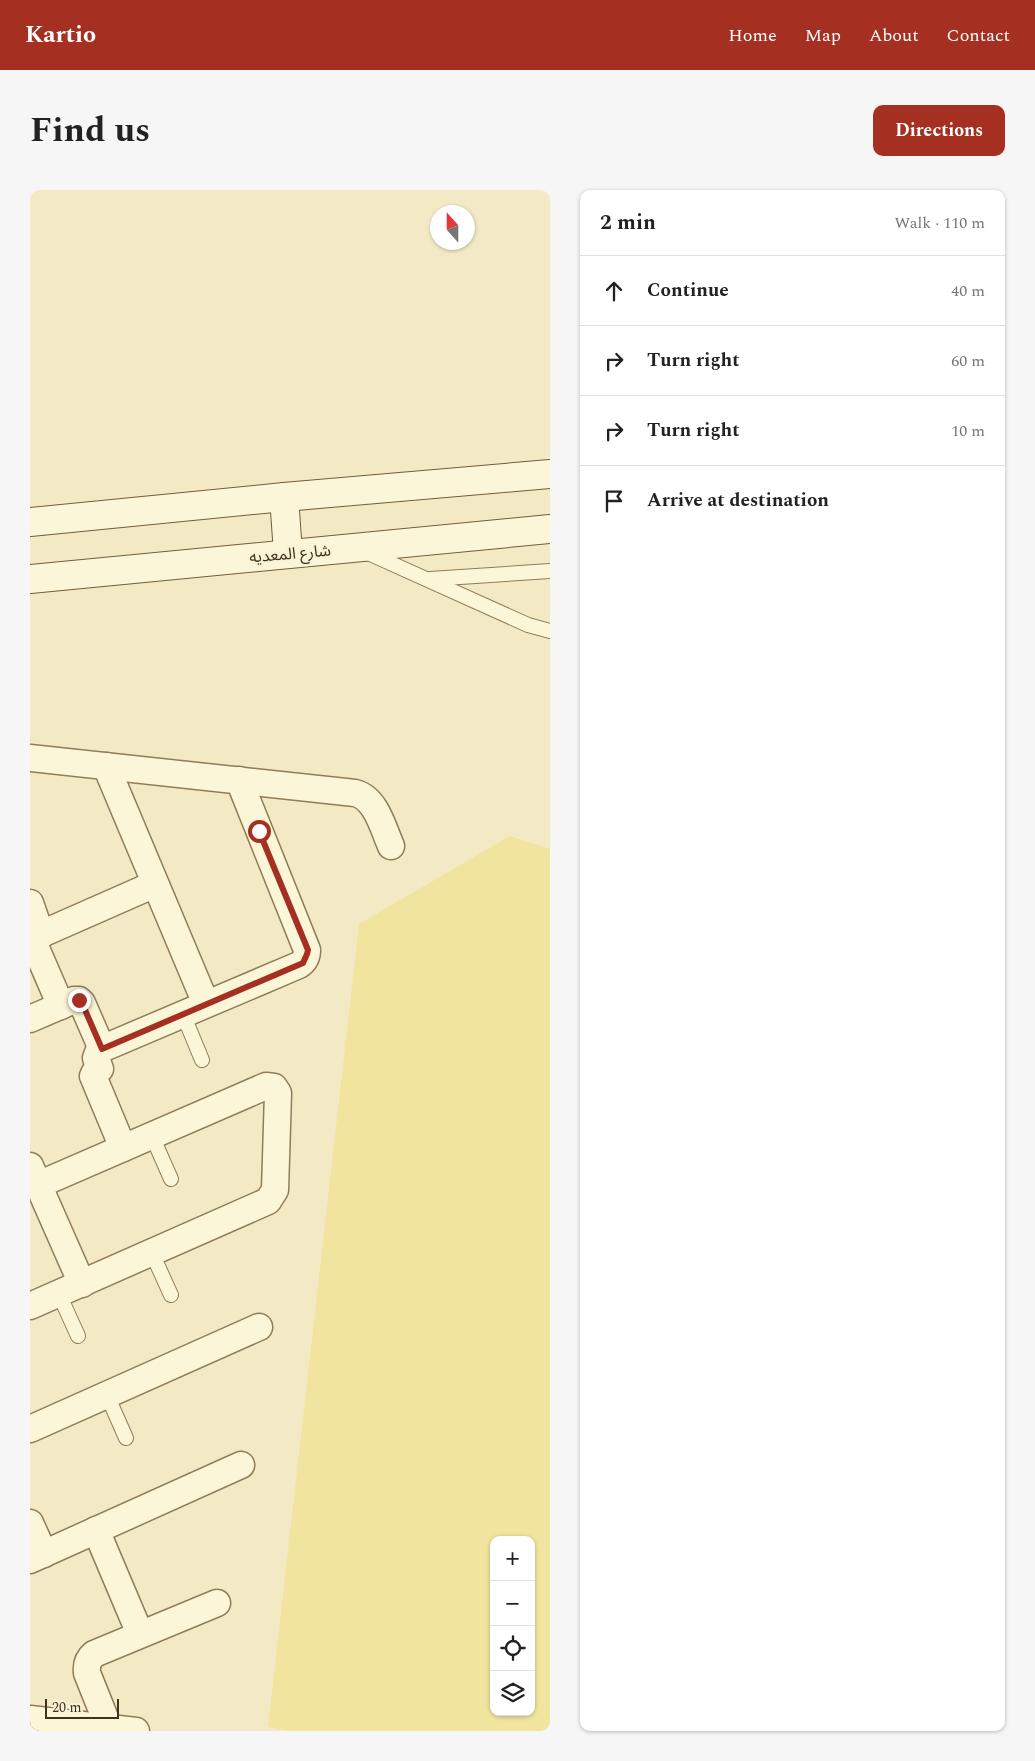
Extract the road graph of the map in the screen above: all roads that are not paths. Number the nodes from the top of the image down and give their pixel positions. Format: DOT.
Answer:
graph roads {
  1 [pos="550,474"];
  2 [pos="284,497"];
  3 [pos="30,522"];
  4 [pos="550,529"];
  5 [pos="356,547"];
  6 [pos="288,553"];
  7 [pos="550,571"];
  8 [pos="427,579"];
  9 [pos="30,580"];
  10 [pos="550,631"];
  11 [pos="30,758"];
  12 [pos="106,766"];
  13 [pos="239,780"];
  14 [pos="391,846"];
  15 [pos="155,884"];
  16 [pos="30,903"];
  17 [pos="34,938"];
  18 [pos="206,1004"];
  19 [pos="61,1006"];
  20 [pos="183,1014"];
  21 [pos="30,1019"];
  22 [pos="102,1049"];
  23 [pos="202,1060"];
  24 [pos="152,1136"];
  25 [pos="123,1148"];
  26 [pos="34,1176"];
  27 [pos="171,1179"];
  28 [pos="152,1253"];
  29 [pos="70,1289"];
  30 [pos="171,1295"];
  31 [pos="30,1306"];
  32 [pos="259,1327"];
  33 [pos="78,1336"];
  34 [pos="107,1395"];
  35 [pos="30,1429"];
  36 [pos="126,1438"];
  37 [pos="241,1465"];
  38 [pos="30,1523"];
  39 [pos="96,1530"];
  40 [pos="37,1557"];
  41 [pos="217,1603"];
  42 [pos="140,1634"];
  43 [pos="30,1719"];
  44 [pos="109,1728"];
  45 [pos="136,1731"];
  1 -- 2 [label="main road"];
  2 -- 3 [label="main road"];
  2 -- 6 [label="main road"];
  4 -- 5 [label="main road, شارع المعديه"];
  5 -- 6 [label="main road, شارع المعديه"];
  5 -- 8 [label="lane"];
  6 -- 9 [label="main road, شارع المعديه"];
  7 -- 8 [label="lane"];
  8 -- 10 [label="lane"];
  11 -- 12 [label="street"];
  12 -- 13 [label="street"];
  12 -- 15 [label="street"];
  13 -- 14 [label="street"];
  13 -- 18 [label="street"];
  15 -- 17 [label="street"];
  15 -- 18 [label="street"];
  16 -- 17 [label="street"];
  17 -- 19 [label="street"];
  18 -- 20 [label="street"];
  19 -- 21 [label="street"];
  19 -- 22 [label="street"];
  20 -- 22 [label="street"];
  20 -- 23 [label="lane"];
  22 -- 25 [label="street"];
  24 -- 25 [label="street"];
  24 -- 27 [label="lane"];
  24 -- 28 [label="street"];
  25 -- 26 [label="street"];
  26 -- 29 [label="street"];
  28 -- 29 [label="street"];
  28 -- 30 [label="lane"];
  29 -- 31 [label="street"];
  29 -- 33 [label="lane"];
  32 -- 34 [label="street"];
  34 -- 35 [label="street"];
  34 -- 36 [label="lane"];
  37 -- 39 [label="street"];
  38 -- 40 [label="street"];
  39 -- 40 [label="street"];
  39 -- 42 [label="street"];
  41 -- 42 [label="street"];
  42 -- 44 [label="street"];
  43 -- 44 [label="street"];
  44 -- 45 [label="street"];
}
